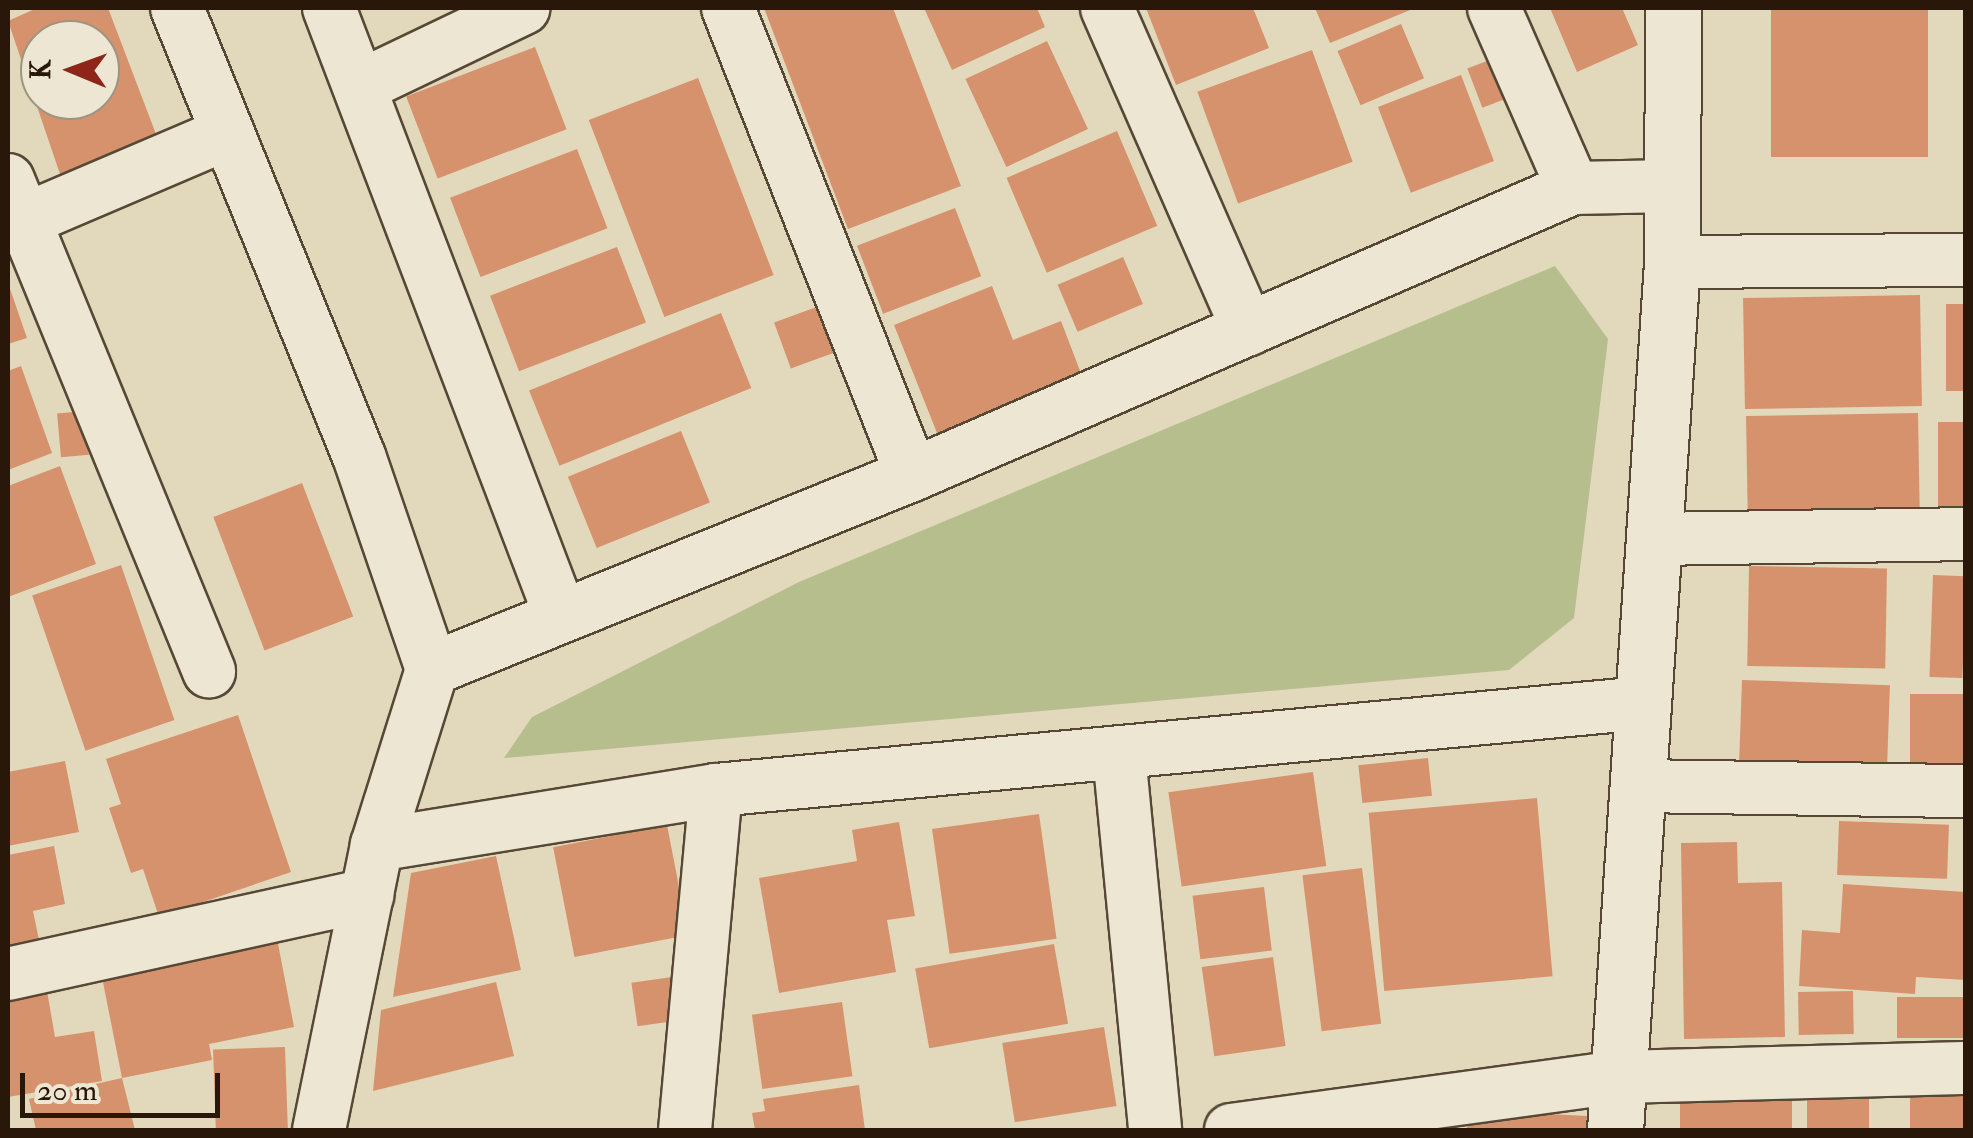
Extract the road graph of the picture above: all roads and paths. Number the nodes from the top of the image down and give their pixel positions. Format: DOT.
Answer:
graph roads {
  1 [pos="177,8"];
  2 [pos="329,8"];
  3 [pos="524,8"];
  4 [pos="728,8"];
  5 [pos="1107,8"];
  6 [pos="1494,8"];
  7 [pos="1673,8"];
  8 [pos="362,84"];
  9 [pos="228,133"];
  10 [pos="1672,186"];
  11 [pos="1573,188"];
  12 [pos="13,209"];
  13 [pos="1966,260"];
  14 [pos="1672,262"];
  15 [pos="1248,329"];
  16 [pos="912,475"];
  17 [pos="1966,534"];
  18 [pos="1654,539"];
  19 [pos="560,614"];
  20 [pos="432,669"];
  21 [pos="209,671"];
  22 [pos="1644,703"];
  23 [pos="1119,754"];
  24 [pos="1638,786"];
  25 [pos="716,790"];
  26 [pos="1966,791"];
  27 [pos="372,870"];
  28 [pos="8,974"];
  29 [pos="1966,1068"];
  30 [pos="1618,1076"];
  31 [pos="319,1130"];
  32 [pos="685,1130"];
  33 [pos="1155,1130"];
  34 [pos="1231,1130"];
  35 [pos="1615,1130"];
  1 -- 9 [label="street"];
  2 -- 8 [label="street"];
  3 -- 8 [label="street"];
  4 -- 16 [label="street"];
  5 -- 15 [label="street"];
  6 -- 11 [label="street"];
  7 -- 10 [label="street"];
  8 -- 19 [label="street"];
  9 -- 12 [label="street"];
  9 -- 20 [label="street"];
  10 -- 11 [label="street"];
  10 -- 14 [label="street"];
  11 -- 15 [label="street"];
  12 -- 21 [label="street"];
  13 -- 14 [label="street"];
  14 -- 18 [label="street"];
  15 -- 16 [label="street"];
  16 -- 19 [label="street"];
  17 -- 18 [label="street"];
  18 -- 22 [label="street"];
  19 -- 20 [label="street"];
  20 -- 27 [label="street"];
  22 -- 23 [label="street"];
  22 -- 24 [label="street"];
  23 -- 25 [label="street"];
  23 -- 33 [label="street"];
  24 -- 26 [label="street"];
  24 -- 30 [label="street"];
  25 -- 27 [label="street"];
  25 -- 32 [label="street"];
  27 -- 28 [label="street"];
  27 -- 31 [label="street"];
  29 -- 30 [label="street"];
  30 -- 34 [label="street"];
  30 -- 35 [label="street"];
}
